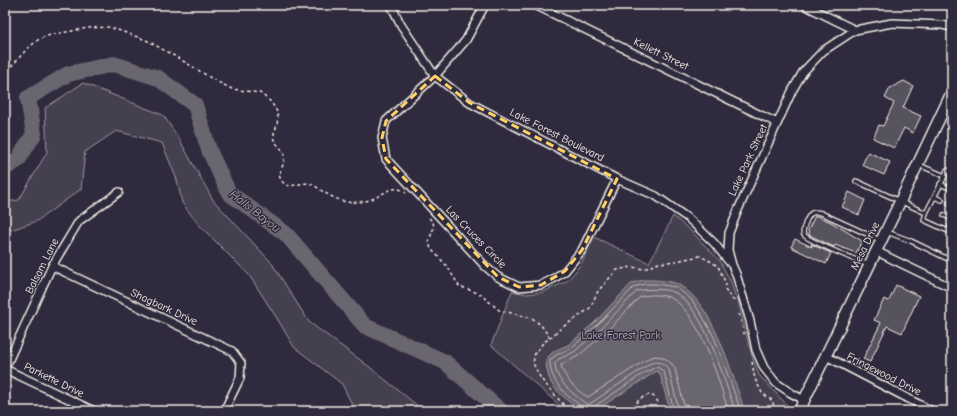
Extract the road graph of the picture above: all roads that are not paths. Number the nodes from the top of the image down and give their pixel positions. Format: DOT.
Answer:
graph roads {
  1 [pos="391,5"];
  2 [pos="485,5"];
  3 [pos="535,5"];
  4 [pos="804,5"];
  5 [pos="952,27"];
  6 [pos="855,30"];
  7 [pos="435,76"];
  8 [pos="952,92"];
  9 [pos="948,109"];
  10 [pos="777,123"];
  11 [pos="918,164"];
  12 [pos="952,173"];
  13 [pos="945,176"];
  14 [pos="617,179"];
  15 [pos="856,181"];
  16 [pos="940,184"];
  17 [pos="947,187"];
  18 [pos="119,192"];
  19 [pos="934,196"];
  20 [pos="942,200"];
  21 [pos="900,202"];
  22 [pos="929,207"];
  23 [pos="934,210"];
  24 [pos="926,214"];
  25 [pos="944,215"];
  26 [pos="952,218"];
  27 [pos="952,223"];
  28 [pos="883,236"];
  29 [pos="876,251"];
  30 [pos="952,261"];
  31 [pos="732,265"];
  32 [pos="870,265"];
  33 [pos="52,266"];
  34 [pos="952,288"];
  35 [pos="826,356"];
  36 [pos="5,368"];
  37 [pos="804,400"];
  38 [pos="94,411"];
  39 [pos="224,411"];
  40 [pos="799,411"];
  41 [pos="932,411"];
  1 -- 7 [label="street, Lake Forest Boulevard"];
  2 -- 7 [label="street, Las Cruces Circle"];
  3 -- 10 [label="street, Kellett Street"];
  4 -- 6 [label="street"];
  5 -- 6 [label="street, Lake Park Street"];
  6 -- 10 [label="street, Lake Park Street"];
  7 -- 14 [label="street, Lake Forest Boulevard"];
  7 -- 14 [label="street, Las Cruces Circle"];
  8 -- 9 [label="main road, Mesa Drive"];
  9 -- 11 [label="main road, Mesa Drive"];
  10 -- 31 [label="street, Lake Park Street"];
  11 -- 13 [label="lane"];
  11 -- 21 [label="main road, Mesa Drive"];
  12 -- 13 [label="lane"];
  13 -- 16 [label="lane"];
  14 -- 31 [label="street, Lake Forest Boulevard"];
  15 -- 21 [label="lane"];
  16 -- 17 [label="lane"];
  16 -- 19 [label="lane"];
  18 -- 33 [label="street, Balsam Lane"];
  19 -- 20 [label="lane"];
  19 -- 22 [label="lane"];
  21 -- 24 [label="lane"];
  21 -- 28 [label="main road, Mesa Drive"];
  22 -- 23 [label="lane"];
  22 -- 24 [label="lane"];
  24 -- 27 [label="lane"];
  25 -- 26 [label="lane"];
  28 -- 29 [label="main road, Mesa Drive"];
  28 -- 30 [label="lane"];
  28 -- 32 [label="lane"];
  29 -- 32 [label="main road, Mesa Drive"];
  29 -- 34 [label="street"];
  31 -- 37 [label="street, Lake Park Street"];
  32 -- 35 [label="main road, Mesa Drive"];
  33 -- 36 [label="street, Balsam Lane"];
  33 -- 39 [label="street, Shagbark Drive"];
  35 -- 37 [label="main road, Mesa Drive"];
  35 -- 41 [label="street, Fringewood Drive"];
  36 -- 38 [label="street, Parkette Drive"];
  37 -- 40 [label="main road, Mesa Drive"];
}
